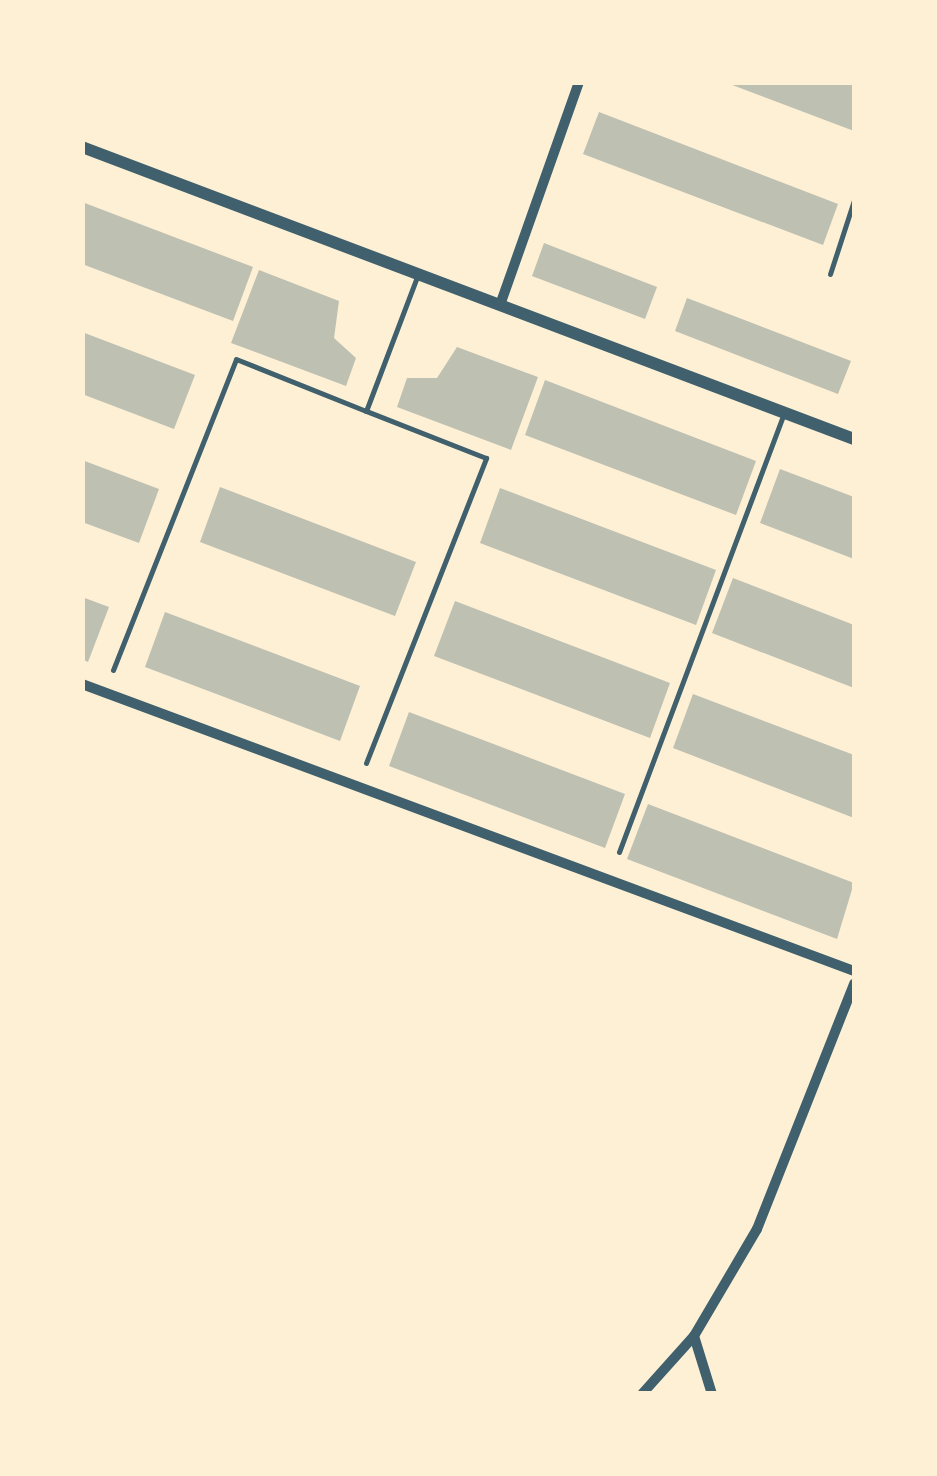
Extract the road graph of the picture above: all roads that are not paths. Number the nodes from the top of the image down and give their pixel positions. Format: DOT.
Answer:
graph roads {
  1 [pos="579,82"];
  2 [pos="82,146"];
  3 [pos="854,200"];
  4 [pos="418,274"];
  5 [pos="830,274"];
  6 [pos="500,305"];
  7 [pos="366,412"];
  8 [pos="784,412"];
  9 [pos="854,439"];
  10 [pos="113,670"];
  11 [pos="82,684"];
  12 [pos="366,763"];
  13 [pos="619,852"];
  14 [pos="854,970"];
  15 [pos="854,984"];
  16 [pos="694,1336"];
  17 [pos="642,1394"];
  18 [pos="712,1394"];
  1 -- 6 [label="street"];
  2 -- 4 [label="street"];
  3 -- 5 [label="lane"];
  4 -- 6 [label="street"];
  4 -- 7 [label="lane"];
  6 -- 8 [label="street"];
  7 -- 10 [label="lane"];
  7 -- 12 [label="lane"];
  8 -- 9 [label="street"];
  8 -- 13 [label="lane"];
  11 -- 14 [label="street"];
  15 -- 16 [label="street"];
  16 -- 17 [label="street"];
  16 -- 18 [label="street"];
}
